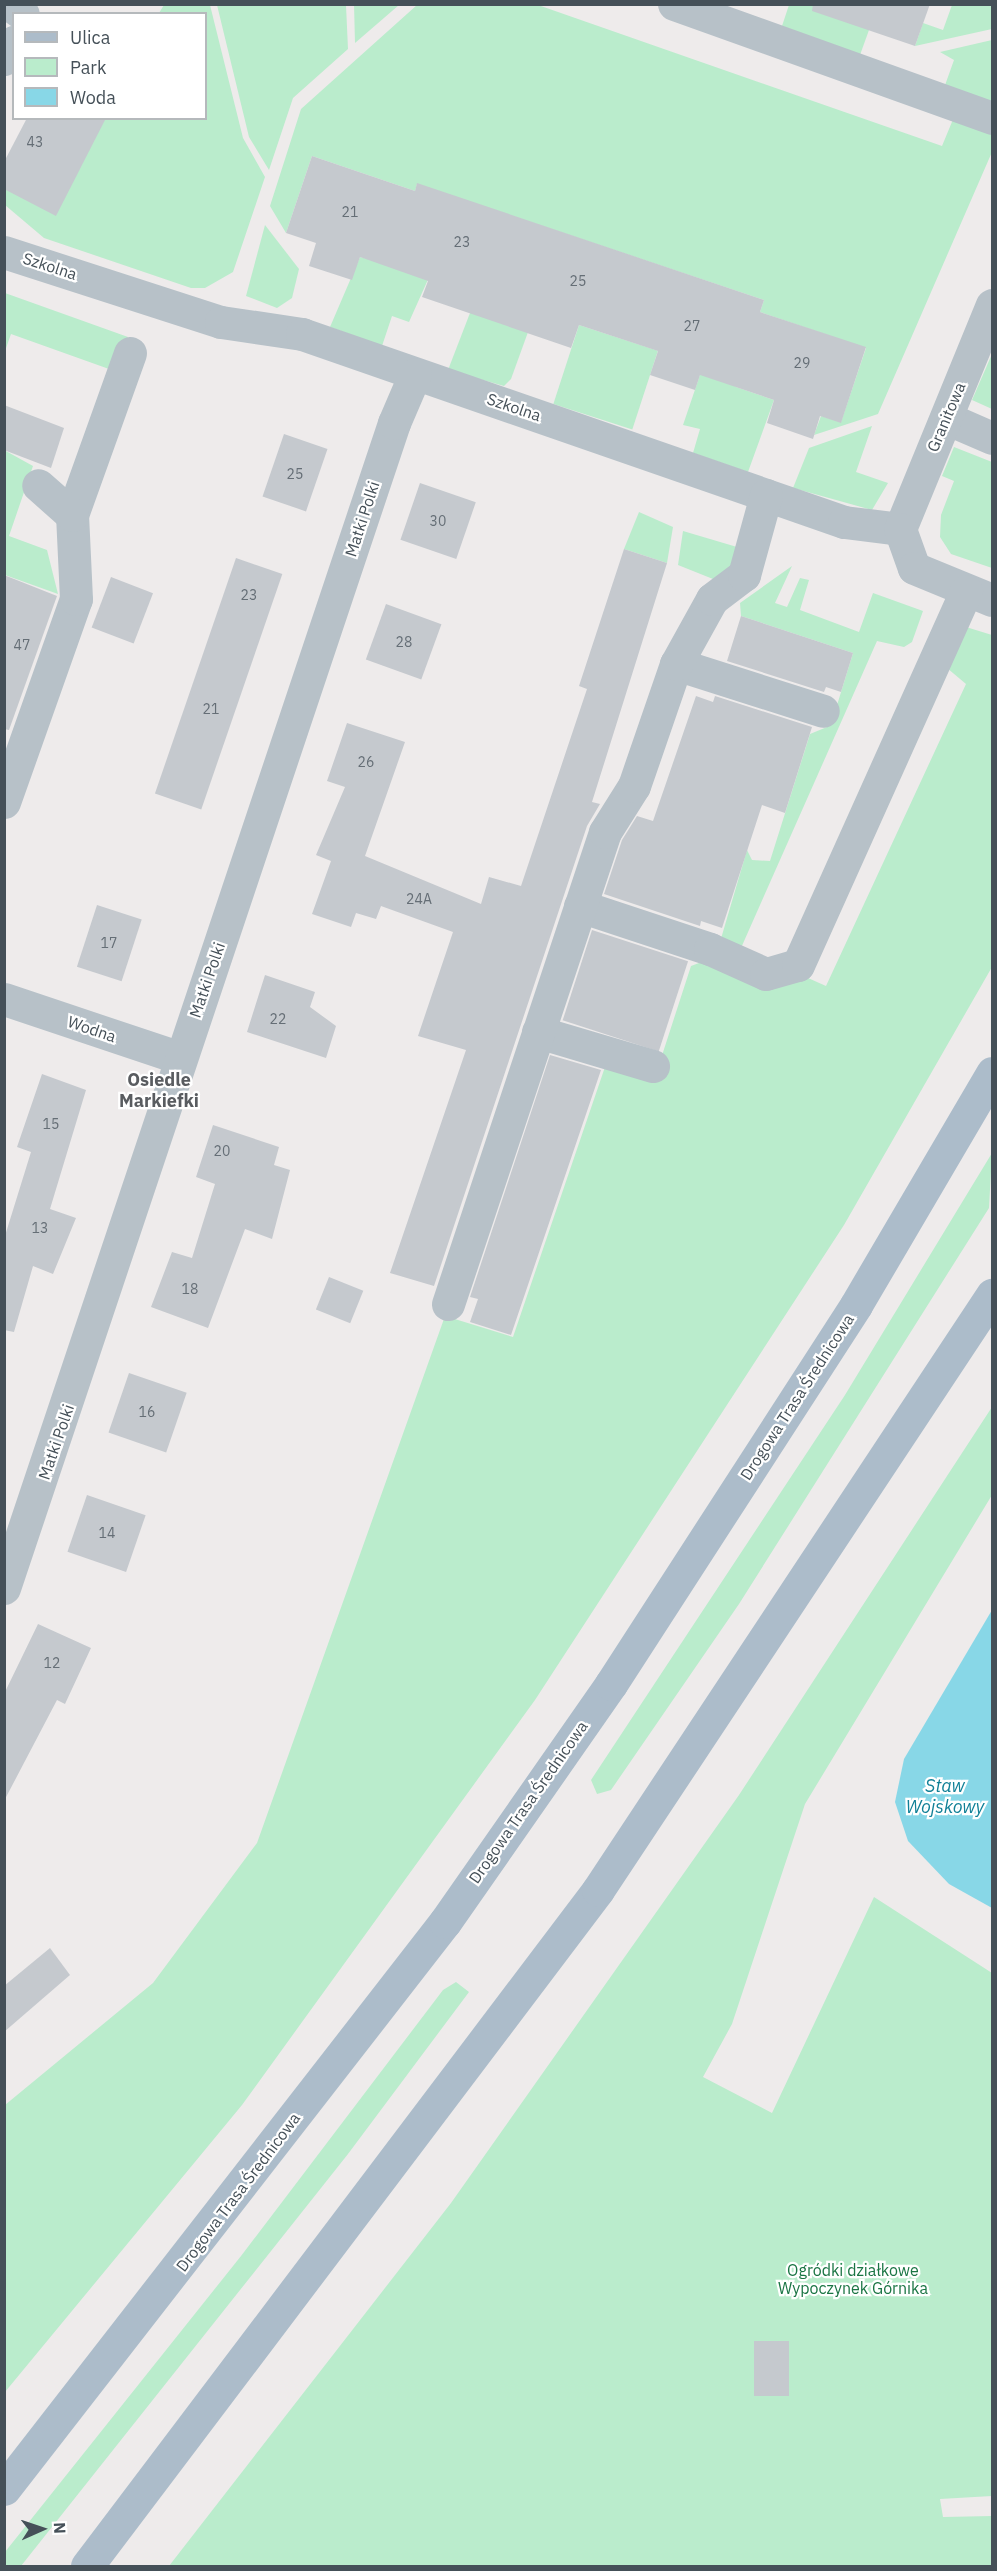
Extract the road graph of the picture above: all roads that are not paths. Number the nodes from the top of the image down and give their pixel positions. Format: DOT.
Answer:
graph roads {
  1 [pos="674,4"];
  2 [pos="12,45"];
  3 [pos="4,59"];
  4 [pos="993,118"];
  5 [pos="4,252"];
  6 [pos="993,305"];
  7 [pos="130,353"];
  8 [pos="415,374"];
  9 [pos="946,418"];
  10 [pos="993,438"];
  11 [pos="38,485"];
  12 [pos="766,495"];
  13 [pos="72,515"];
  14 [pos="900,529"];
  15 [pos="980,595"];
  16 [pos="676,664"];
  17 [pos="822,711"];
  18 [pos="4,802"];
  19 [pos="580,906"];
  20 [pos="4,999"];
  21 [pos="538,1032"];
  22 [pos="180,1058"];
  23 [pos="653,1066"];
  24 [pos="993,1074"];
  25 [pos="993,1295"];
  26 [pos="448,1304"];
  27 [pos="4,1588"];
  28 [pos="4,2489"];
  29 [pos="87,2566"];
  1 -- 4 [label="street"];
  2 -- 3 [label="street"];
  5 -- 8 [label="street, Szkolna"];
  6 -- 9 [label="street, Granitowa"];
  7 -- 13 [label="street"];
  8 -- 12 [label="street, Szkolna"];
  8 -- 22 [label="street, Matki Polki"];
  9 -- 10 [label="street"];
  9 -- 14 [label="street, Granitowa"];
  11 -- 13 [label="street"];
  12 -- 14 [label="street, Szkolna"];
  12 -- 16 [label="street"];
  13 -- 18 [label="street"];
  14 -- 15 [label="street"];
  15 -- 19 [label="street"];
  16 -- 17 [label="street"];
  16 -- 19 [label="street"];
  19 -- 21 [label="street"];
  20 -- 22 [label="street, Wodna"];
  21 -- 23 [label="street"];
  21 -- 26 [label="street"];
  22 -- 27 [label="street, Matki Polki"];
  24 -- 28 [label="main road, Drogowa Trasa Średnicowa"];
  25 -- 29 [label="main road"];
}
